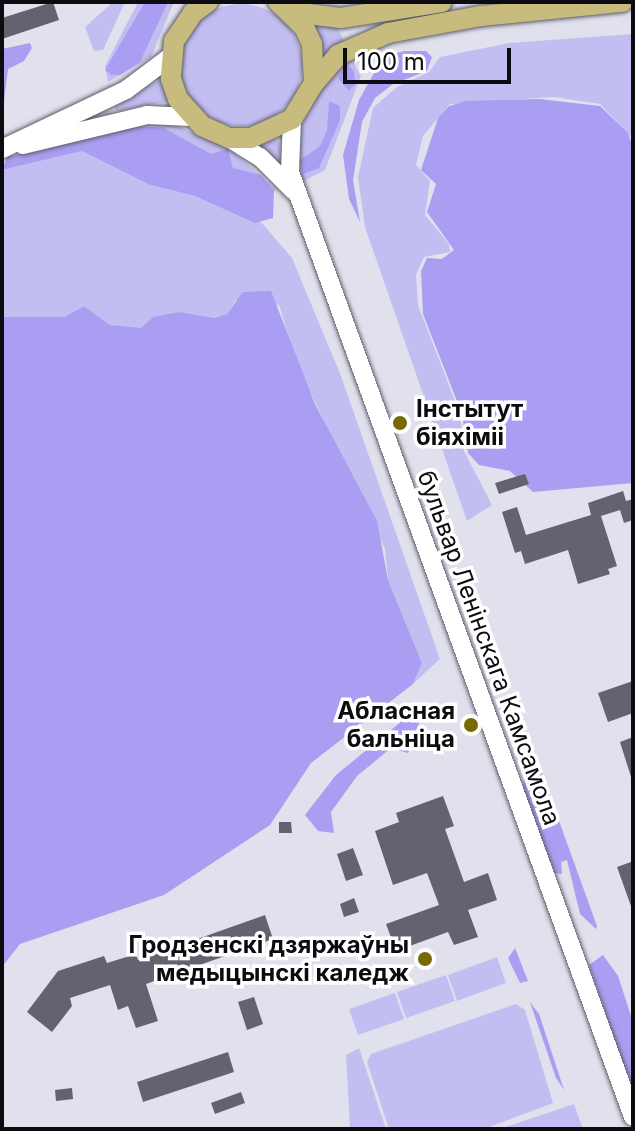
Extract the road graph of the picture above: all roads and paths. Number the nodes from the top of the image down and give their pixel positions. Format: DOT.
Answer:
graph roads {
  1 [pos="188,2"];
  2 [pos="208,2"];
  3 [pos="442,2"];
  4 [pos="622,2"];
  5 [pos="285,7"];
  6 [pos="182,26"];
  7 [pos="170,57"];
  8 [pos="314,83"];
  9 [pos="191,117"];
  10 [pos="292,119"];
  11 [pos="56,130"];
  12 [pos="229,138"];
  13 [pos="3,149"];
  14 [pos="299,195"];
  15 [pos="633,1117"];
  1 -- 6 [label="main road"];
  2 -- 6 [label="main road"];
  3 -- 5 [label="main road"];
  4 -- 8 [label="main road"];
  5 -- 8 [label="main road"];
  6 -- 7 [label="main road"];
  7 -- 9 [label="main road"];
  7 -- 11 [label="street"];
  8 -- 10 [label="main road"];
  9 -- 11 [label="street"];
  9 -- 12 [label="main road"];
  10 -- 12 [label="main road"];
  10 -- 14 [label="street, бульвар Ленінскага Камсамола"];
  11 -- 13 [label="street"];
  12 -- 14 [label="street, бульвар Ленінскага Камсамола"];
  14 -- 15 [label="street, бульвар Ленінскага Камсамола"];
}
